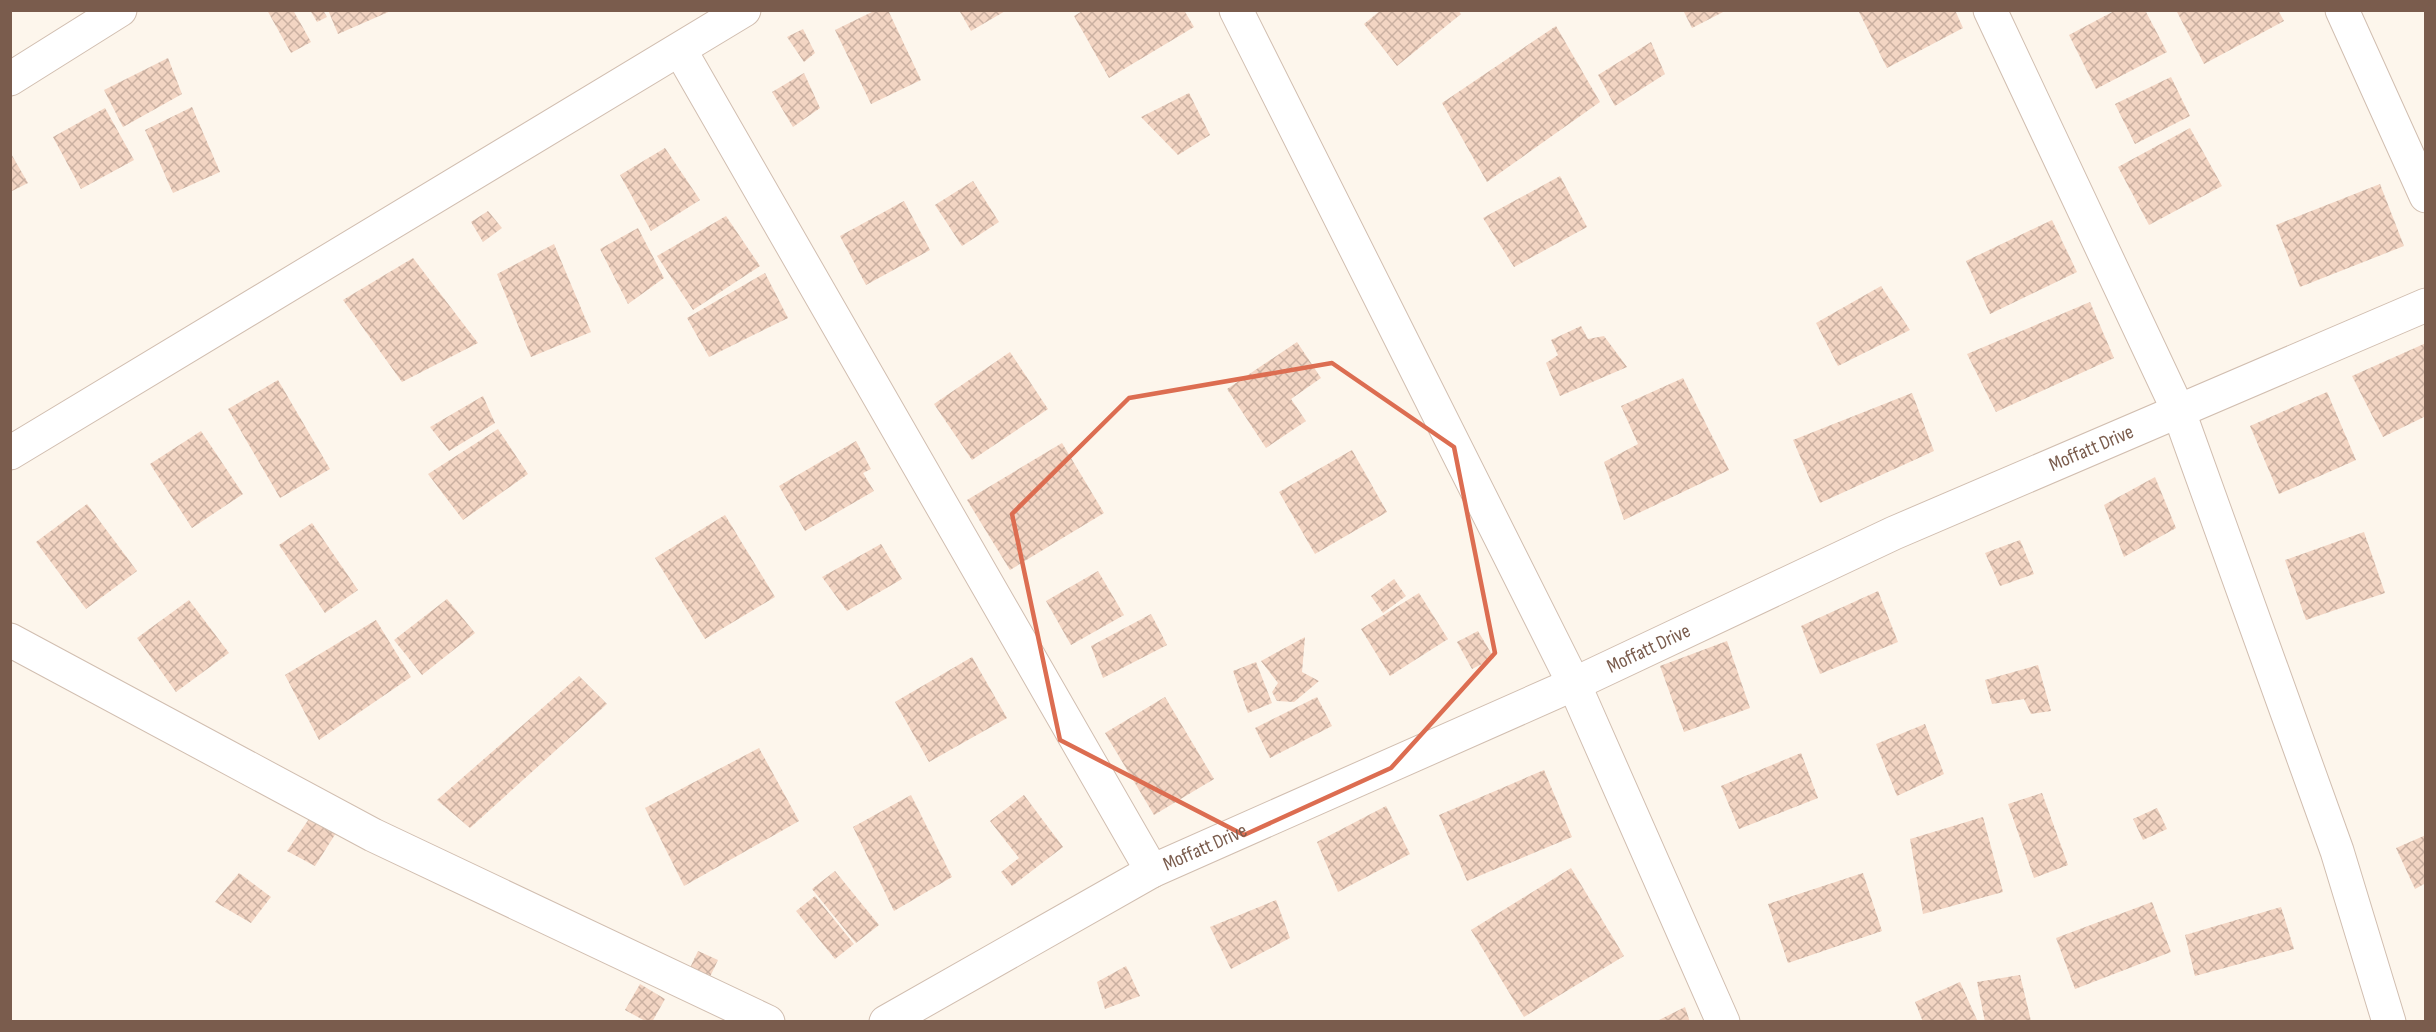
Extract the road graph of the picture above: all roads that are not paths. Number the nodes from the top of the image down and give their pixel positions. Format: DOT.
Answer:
graph roads {
  1 [pos="120,10"];
  2 [pos="744,10"];
  3 [pos="1236,10"];
  4 [pos="1990,10"];
  5 [pos="2342,10"];
  6 [pos="680,50"];
  7 [pos="10,79"];
  8 [pos="2426,196"];
  9 [pos="2426,305"];
  10 [pos="2179,412"];
  11 [pos="10,453"];
  12 [pos="10,640"];
  13 [pos="1574,684"];
  14 [pos="1152,871"];
  15 [pos="768,1022"];
  16 [pos="886,1022"];
  17 [pos="1723,1022"];
  18 [pos="2389,1022"];
  1 -- 7 [label="street"];
  2 -- 6 [label="street"];
  3 -- 13 [label="street"];
  4 -- 10 [label="street"];
  5 -- 8 [label="street"];
  6 -- 11 [label="street"];
  6 -- 14 [label="street"];
  9 -- 10 [label="street, Moffatt Drive"];
  10 -- 13 [label="street, Moffatt Drive"];
  10 -- 18 [label="street"];
  12 -- 15 [label="street"];
  13 -- 14 [label="street, Moffatt Drive"];
  13 -- 17 [label="street"];
  14 -- 16 [label="street, Moffatt Drive"];
}
